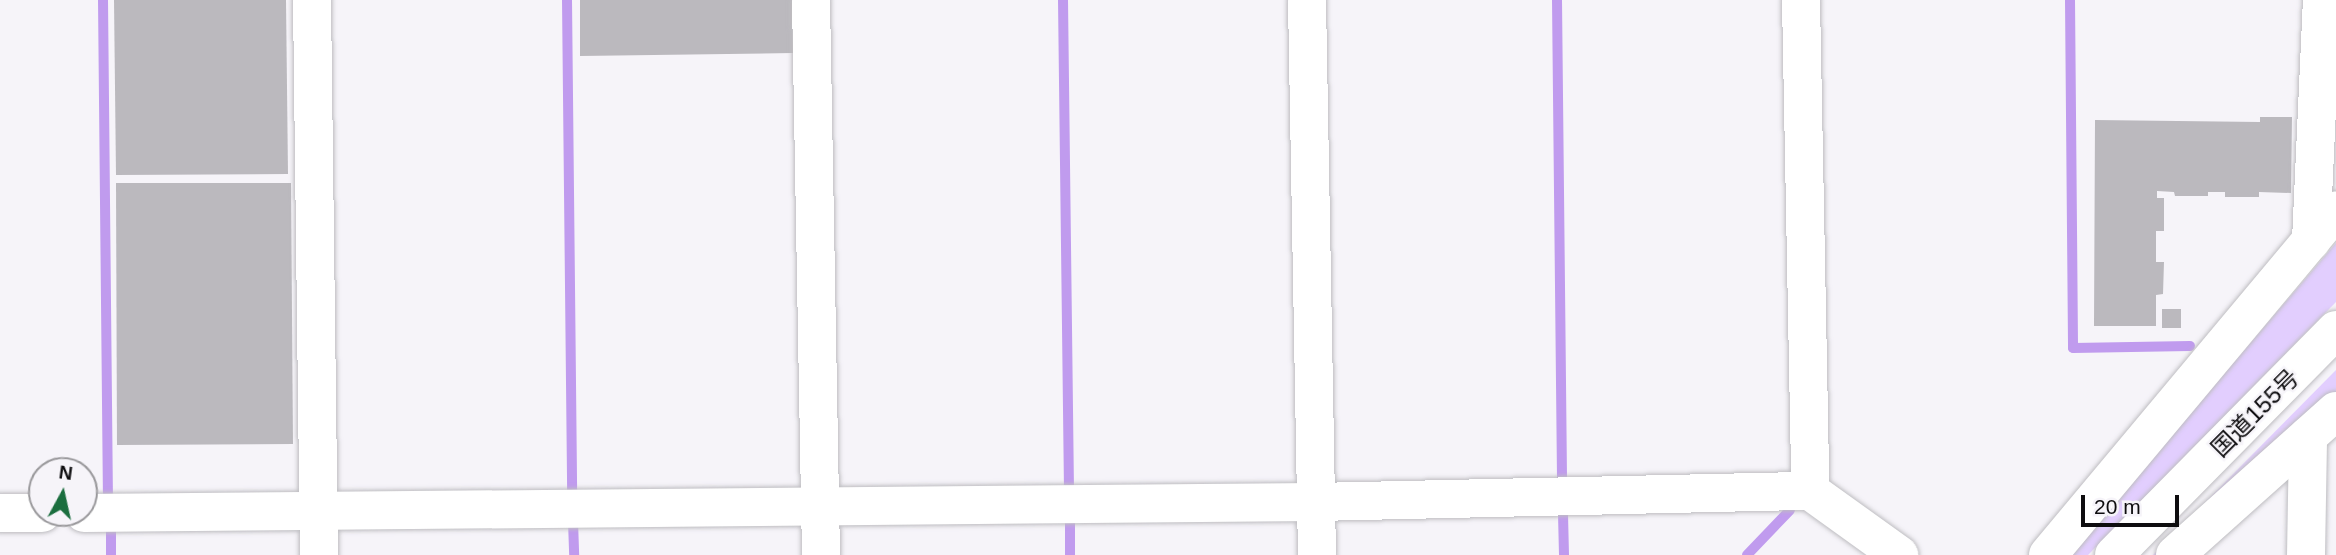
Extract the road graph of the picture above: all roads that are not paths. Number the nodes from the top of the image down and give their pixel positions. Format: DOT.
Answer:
graph roads {
  1 [pos="312,0"];
  2 [pos="811,0"];
  3 [pos="1307,0"];
  4 [pos="1801,0"];
  5 [pos="2322,0"];
  6 [pos="2336,211"];
  7 [pos="2311,241"];
  8 [pos="2336,330"];
  9 [pos="2336,411"];
  10 [pos="2308,436"];
  11 [pos="1810,491"];
  12 [pos="1316,502"];
  13 [pos="821,507"];
  14 [pos="0,513"];
  15 [pos="28,513"];
  16 [pos="98,513"];
  17 [pos="318,513"];
  18 [pos="319,555"];
  19 [pos="821,555"];
  20 [pos="1317,555"];
  21 [pos="1899,555"];
  22 [pos="2048,555"];
  23 [pos="2114,555"];
  24 [pos="2175,555"];
  25 [pos="2306,555"];
  1 -- 17 [label="main road"];
  2 -- 13 [label="main road"];
  3 -- 12 [label="main road"];
  4 -- 11 [label="main road"];
  5 -- 7 [label="main road"];
  6 -- 7 [label="main road"];
  7 -- 22 [label="main road"];
  8 -- 23 [label="main road, 国道155号"];
  9 -- 10 [label="main road"];
  10 -- 24 [label="main road"];
  10 -- 25 [label="main road"];
  11 -- 12 [label="main road"];
  11 -- 21 [label="main road"];
  12 -- 13 [label="main road"];
  12 -- 20 [label="main road"];
  13 -- 17 [label="main road"];
  13 -- 19 [label="main road"];
  14 -- 15 [label="main road"];
  16 -- 17 [label="main road"];
  17 -- 18 [label="main road"];
}
